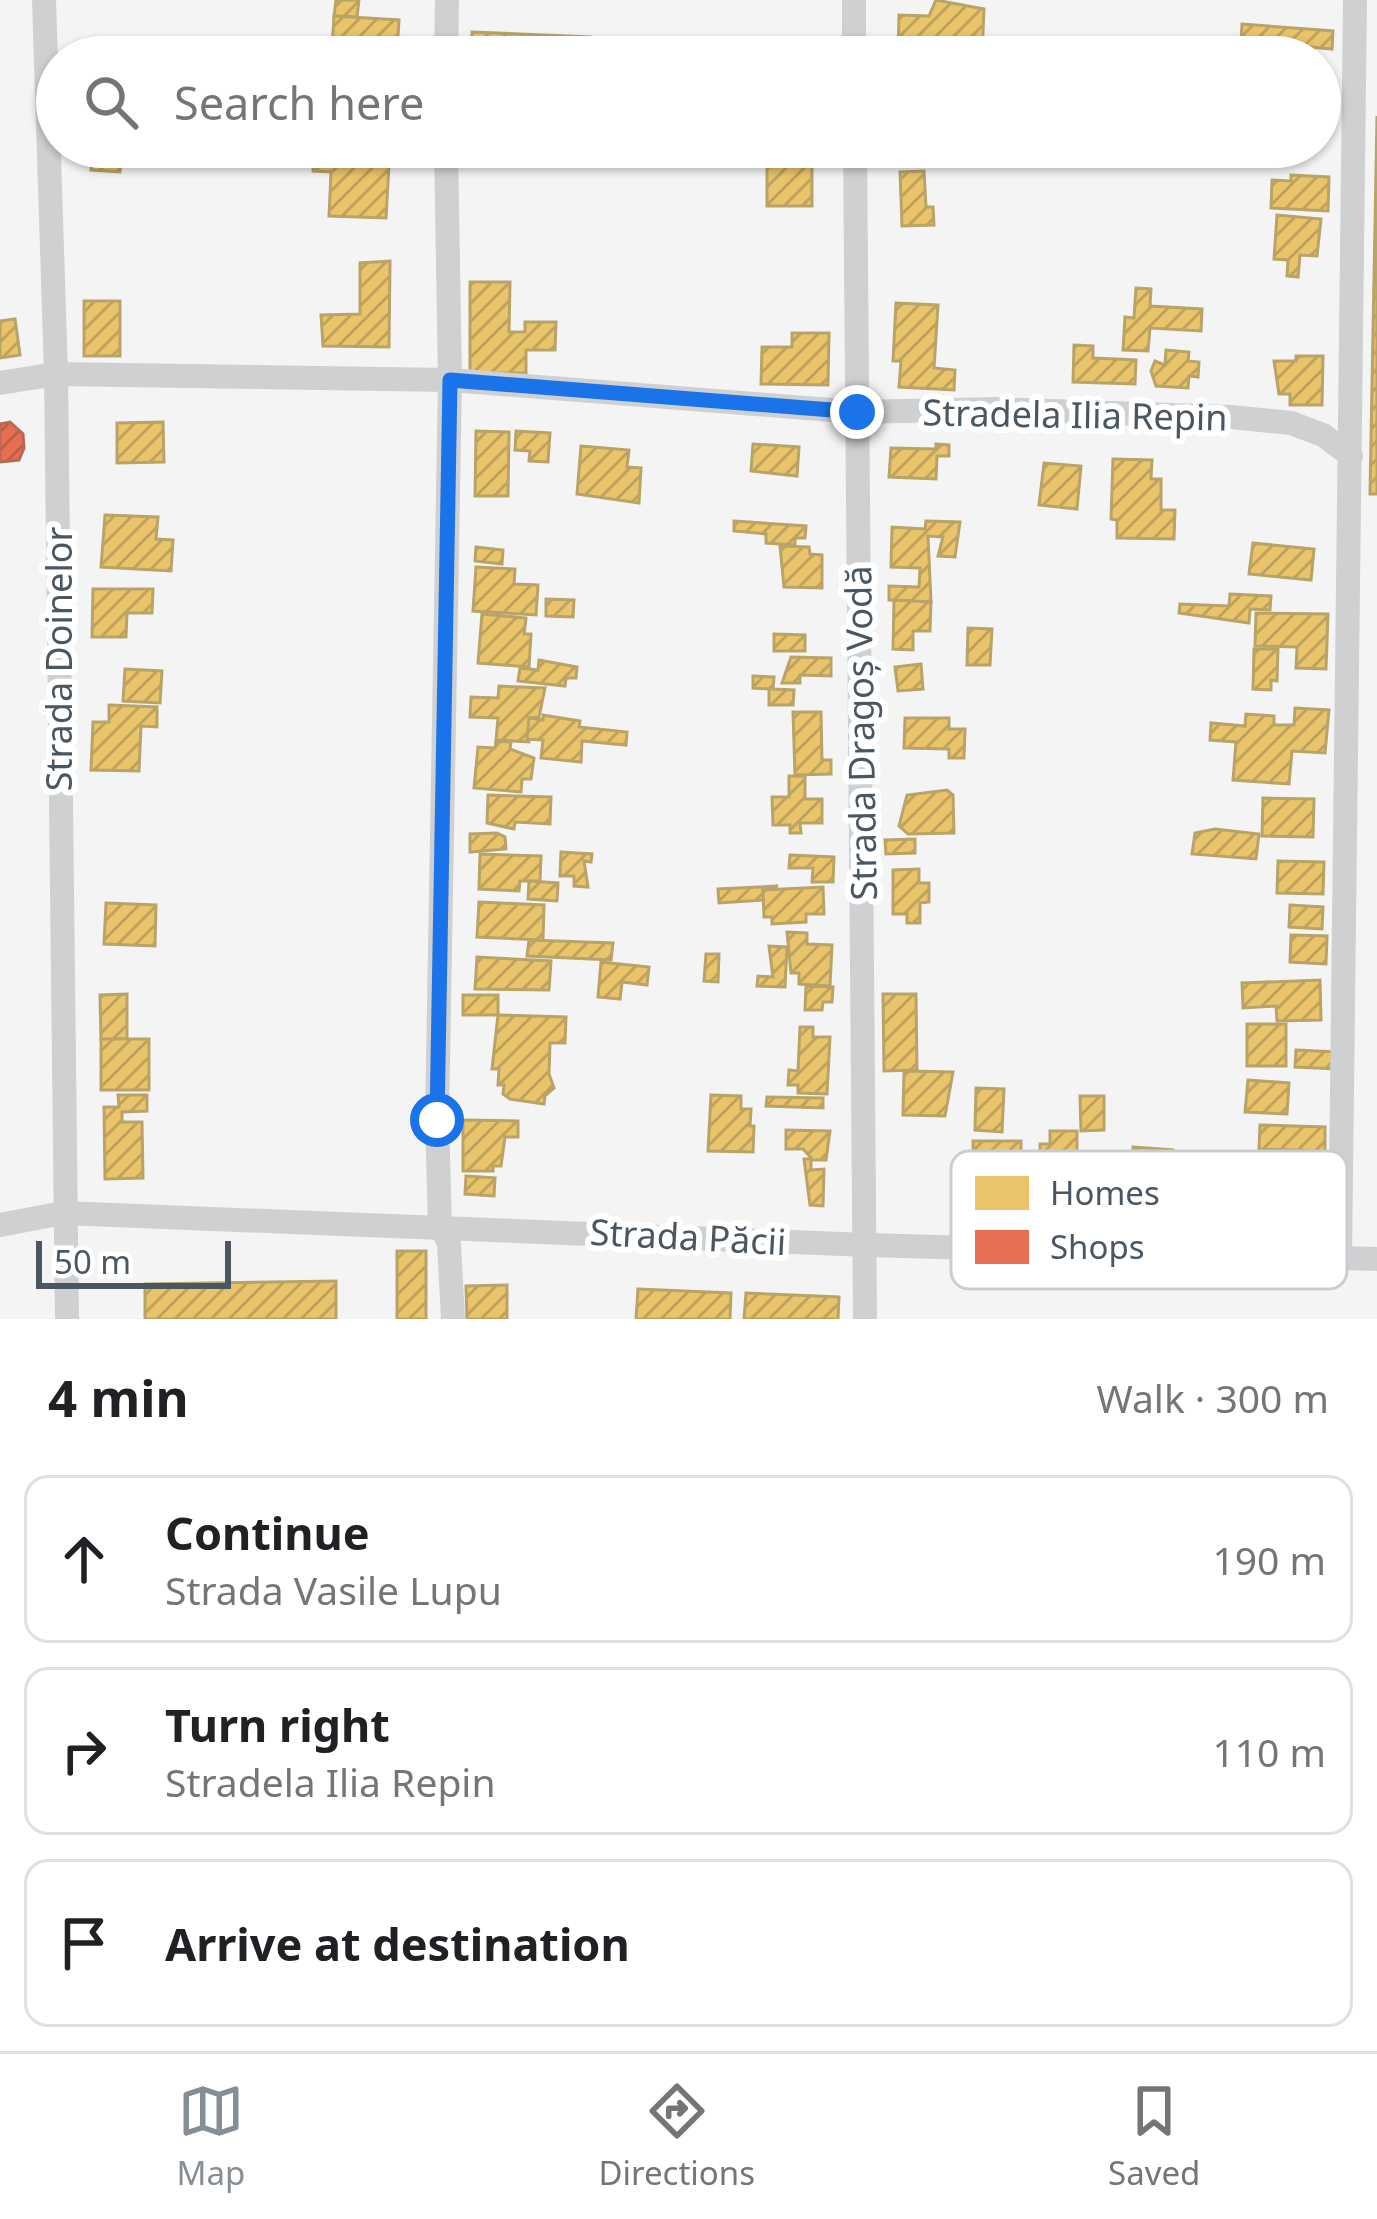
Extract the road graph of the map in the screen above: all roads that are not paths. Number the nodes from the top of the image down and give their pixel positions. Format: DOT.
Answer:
graph roads {
  1 [pos="44,0"];
  2 [pos="447,0"];
  3 [pos="854,0"];
  4 [pos="1355,0"];
  5 [pos="45,36"];
  6 [pos="446,36"];
  7 [pos="854,36"];
  8 [pos="49,168"];
  9 [pos="446,168"];
  10 [pos="855,168"];
  11 [pos="56,374"];
  12 [pos="450,380"];
  13 [pos="0,383"];
  14 [pos="857,412"];
  15 [pos="1351,455"];
  16 [pos="1341,1151"];
  17 [pos="63,1213"];
  18 [pos="0,1225"];
  19 [pos="440,1226"];
  20 [pos="866,1245"];
  21 [pos="951,1247"];
  22 [pos="1347,1257"];
  23 [pos="1377,1259"];
  24 [pos="67,1319"];
  25 [pos="453,1319"];
  26 [pos="865,1319"];
  1 -- 5 [label="street, Strada Doinelor"];
  2 -- 6 [label="street"];
  3 -- 7 [label="street"];
  4 -- 15 [label="street"];
  8 -- 11 [label="street, Strada Doinelor"];
  9 -- 12 [label="street"];
  10 -- 14 [label="street, Strada Dragoș Vodă"];
  11 -- 12 [label="street, Stradela Ilia Repin"];
  11 -- 13 [label="street, Stradela Ilia Repin"];
  11 -- 17 [label="street, Strada Doinelor"];
  12 -- 14 [label="street, Stradela Ilia Repin"];
  12 -- 19 [label="street"];
  14 -- 15 [label="street, Stradela Ilia Repin"];
  14 -- 20 [label="street, Strada Dragoș Vodă"];
  15 -- 16 [label="street"];
  17 -- 18 [label="street, Strada Păcii"];
  17 -- 19 [label="street, Strada Păcii"];
  17 -- 24 [label="street, Strada Doinelor"];
  19 -- 20 [label="street, Strada Păcii"];
  19 -- 25 [label="street"];
  20 -- 21 [label="street, Strada Păcii"];
  20 -- 26 [label="street, Strada Dragoș Vodă"];
  22 -- 23 [label="street, Strada Păcii"];
}
